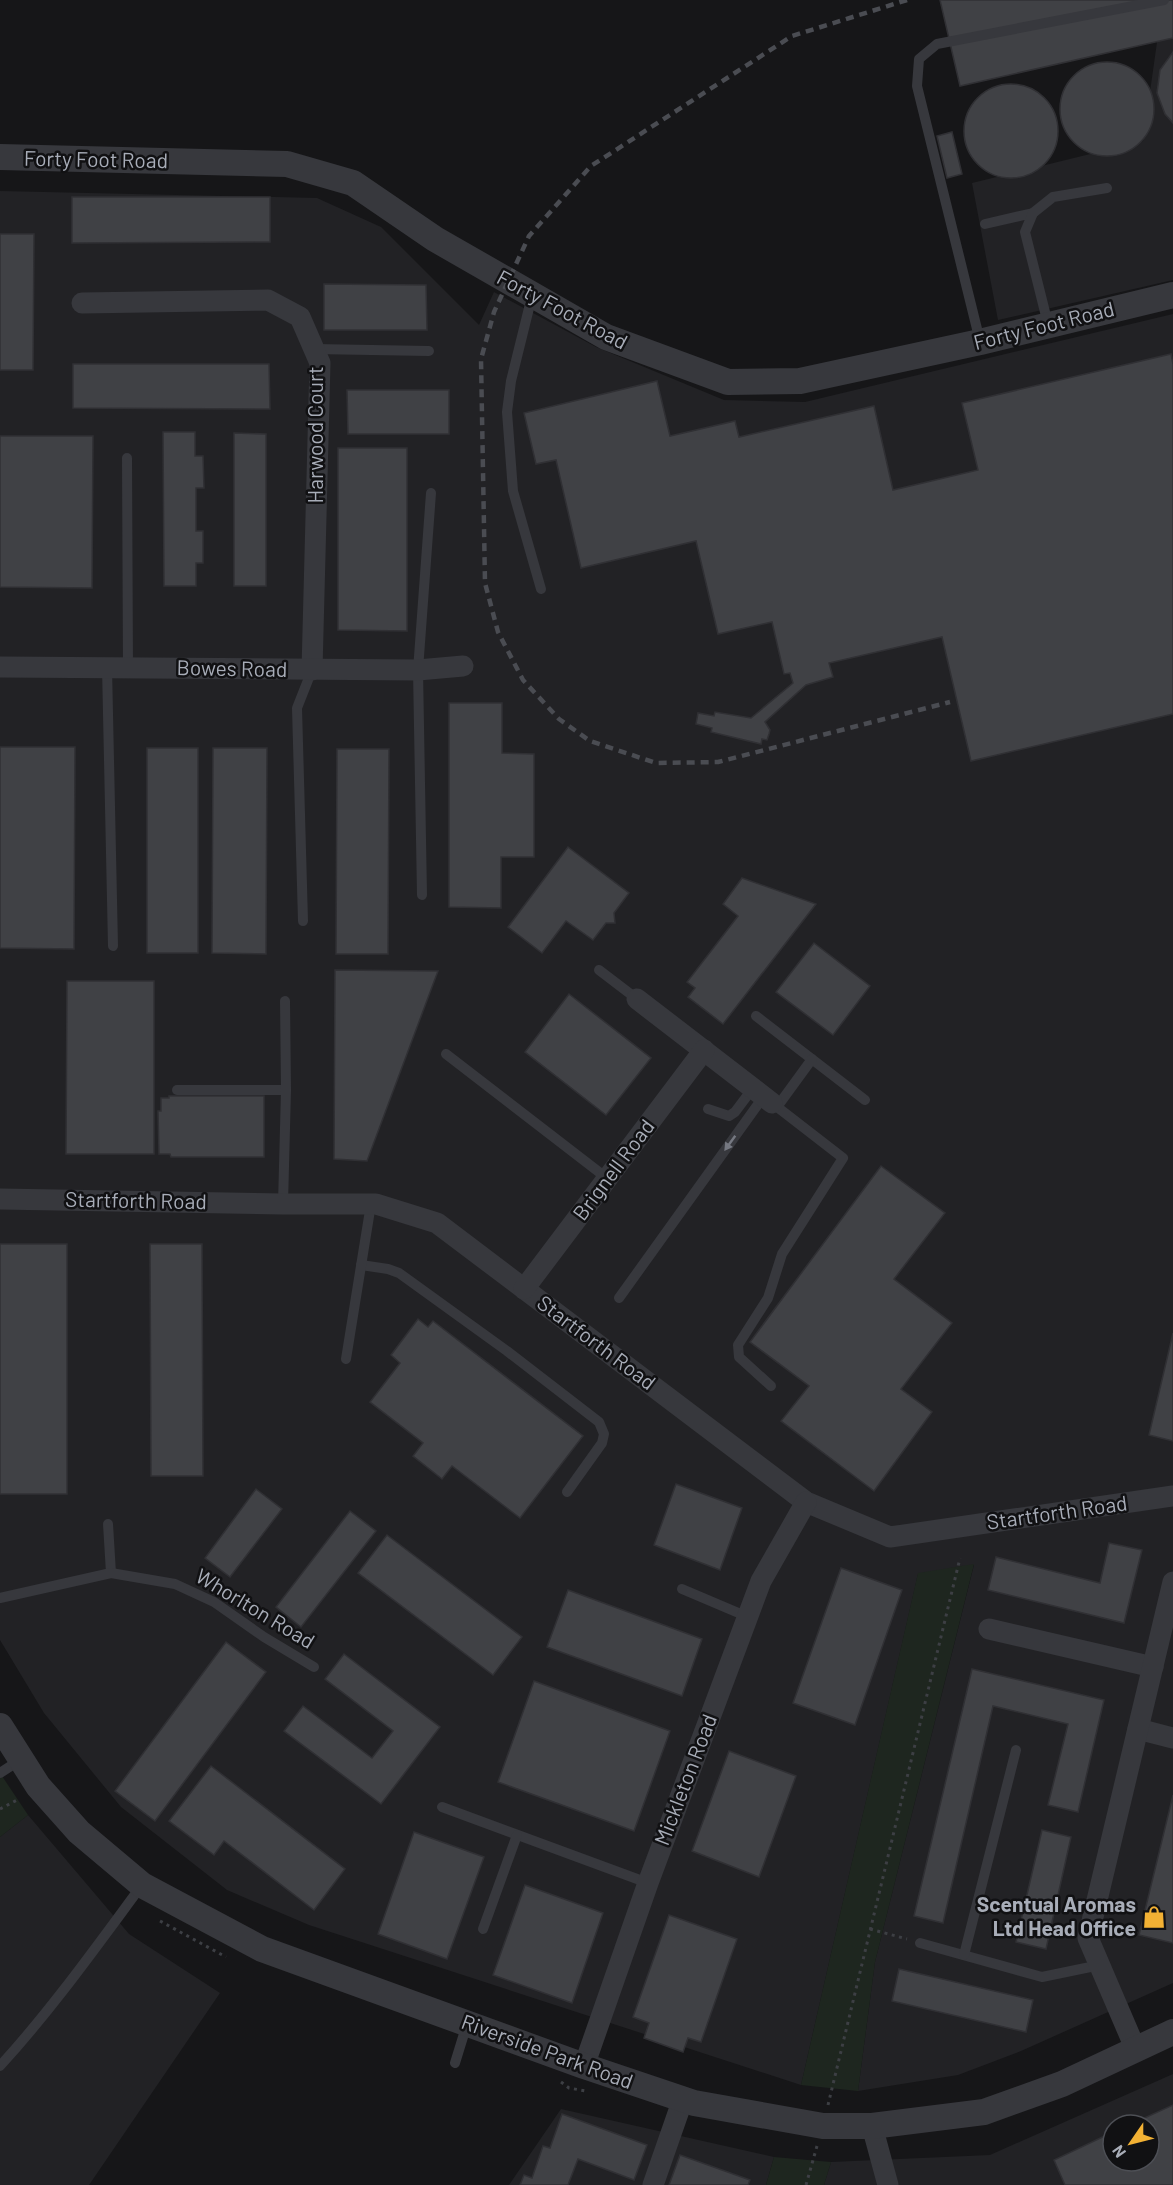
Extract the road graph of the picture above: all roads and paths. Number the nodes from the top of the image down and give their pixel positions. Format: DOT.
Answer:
graph roads {
  1 [pos="1164,0"];
  2 [pos="0,157"];
  3 [pos="1107,188"];
  4 [pos="1032,213"];
  5 [pos="985,224"];
  6 [pos="1173,295"];
  7 [pos="532,296"];
  8 [pos="82,303"];
  9 [pos="1048,324"];
  10 [pos="980,342"];
  11 [pos="314,349"];
  12 [pos="429,351"];
  13 [pos="128,458"];
  14 [pos="431,493"];
  15 [pos="541,589"];
  16 [pos="463,666"];
  17 [pos="0,667"];
  18 [pos="118,667"];
  19 [pos="312,670"];
  20 [pos="418,670"];
  21 [pos="422,895"];
  22 [pos="303,921"];
  23 [pos="113,946"];
  24 [pos="599,970"];
  25 [pos="637,999"];
  26 [pos="285,1001"];
  27 [pos="756,1016"];
  28 [pos="704,1050"];
  29 [pos="446,1054"];
  30 [pos="812,1059"];
  31 [pos="177,1090"];
  32 [pos="286,1090"];
  33 [pos="767,1098"];
  34 [pos="865,1100"];
  35 [pos="708,1110"];
  36 [pos="608,1179"];
  37 [pos="0,1198"];
  38 [pos="283,1204"];
  39 [pos="371,1204"];
  40 [pos="361,1265"];
  41 [pos="524,1289"];
  42 [pos="619,1298"];
  43 [pos="346,1359"];
  44 [pos="771,1386"];
  45 [pos="567,1492"];
  46 [pos="1173,1496"];
  47 [pos="806,1502"];
  48 [pos="108,1524"];
  49 [pos="960,1558"];
  50 [pos="111,1573"];
  51 [pos="1173,1582"];
  52 [pos="682,1589"];
  53 [pos="0,1598"];
  54 [pos="748,1617"];
  55 [pos="989,1629"];
  56 [pos="314,1666"];
  57 [pos="1153,1667"];
  58 [pos="0,1726"];
  59 [pos="1138,1729"];
  60 [pos="1173,1738"];
  61 [pos="1016,1750"];
  62 [pos="10,1767"];
  63 [pos="442,1807"];
  64 [pos="517,1834"];
  65 [pos="648,1883"];
  66 [pos="142,1885"];
  67 [pos="483,1929"];
  68 [pos="870,1929"];
  69 [pos="920,1943"];
  70 [pos="964,1955"];
  71 [pos="1100,1965"];
  72 [pos="467,2024"];
  73 [pos="1173,2032"];
  74 [pos="1136,2050"];
  75 [pos="455,2063"];
  76 [pos="0,2066"];
  77 [pos="584,2066"];
  78 [pos="682,2099"];
  79 [pos="823,2126"];
  80 [pos="872,2126"];
  81 [pos="653,2185"];
  82 [pos="806,2185"];
  83 [pos="888,2185"];
  1 -- 10 [label="lane"];
  2 -- 7 [label="street, Forty Foot Road"];
  3 -- 4 [label="lane"];
  4 -- 5 [label="lane"];
  4 -- 9 [label="lane"];
  6 -- 9 [label="street, Forty Foot Road"];
  7 -- 10 [label="street, Forty Foot Road"];
  7 -- 15 [label="lane"];
  8 -- 11 [label="street, Harwood Court"];
  9 -- 10 [label="street, Forty Foot Road"];
  11 -- 12 [label="lane"];
  11 -- 19 [label="street, Harwood Court"];
  13 -- 18 [label="lane"];
  14 -- 20 [label="lane"];
  16 -- 20 [label="street, Bowes Road"];
  17 -- 18 [label="street, Bowes Road"];
  18 -- 19 [label="street, Bowes Road"];
  18 -- 23 [label="lane"];
  19 -- 20 [label="street, Bowes Road"];
  19 -- 22 [label="lane"];
  20 -- 21 [label="lane"];
  24 -- 25 [label="lane"];
  25 -- 28 [label="street"];
  26 -- 32 [label="lane"];
  27 -- 30 [label="lane"];
  28 -- 33 [label="street"];
  28 -- 36 [label="street, Brignell Road"];
  29 -- 36 [label="lane"];
  30 -- 33 [label="lane"];
  30 -- 34 [label="lane"];
  31 -- 32 [label="lane"];
  32 -- 38 [label="lane"];
  33 -- 35 [label="lane"];
  33 -- 42 [label="lane, one-way"];
  33 -- 44 [label="lane"];
  36 -- 41 [label="street, Brignell Road"];
  37 -- 38 [label="street, Startforth Road"];
  38 -- 39 [label="street, Startforth Road"];
  39 -- 40 [label="lane"];
  39 -- 41 [label="street, Startforth Road"];
  40 -- 43 [label="lane"];
  40 -- 45 [label="lane"];
  41 -- 47 [label="street, Startforth Road"];
  46 -- 47 [label="street, Startforth Road"];
  47 -- 54 [label="street, Mickleton Road"];
  48 -- 50 [label="lane"];
  49 -- 68 [label="path"];
  50 -- 53 [label="lane, Whorlton Road"];
  50 -- 56 [label="lane, Whorlton Road"];
  51 -- 57 [label="street"];
  52 -- 54 [label="lane"];
  54 -- 65 [label="street, Mickleton Road"];
  55 -- 57 [label="street"];
  57 -- 59 [label="street"];
  58 -- 62 [label="street, Riverside Park Road"];
  59 -- 60 [label="street"];
  59 -- 71 [label="street"];
  61 -- 70 [label="lane"];
  62 -- 66 [label="street, Riverside Park Road"];
  63 -- 64 [label="lane"];
  64 -- 65 [label="lane"];
  64 -- 67 [label="lane"];
  65 -- 77 [label="street, Mickleton Road"];
  66 -- 72 [label="street, Riverside Park Road"];
  66 -- 76 [label="lane"];
  68 -- 69 [label="path"];
  68 -- 79 [label="path"];
  69 -- 70 [label="lane"];
  70 -- 71 [label="lane"];
  71 -- 74 [label="street"];
  72 -- 75 [label="lane"];
  72 -- 77 [label="street, Riverside Park Road"];
  73 -- 74 [label="street, Riverside Park Road"];
  74 -- 80 [label="street, Riverside Park Road"];
  77 -- 78 [label="street, Riverside Park Road"];
  78 -- 79 [label="street, Riverside Park Road"];
  78 -- 81 [label="street"];
  79 -- 80 [label="street, Riverside Park Road"];
  79 -- 82 [label="path"];
  80 -- 83 [label="street"];
}
